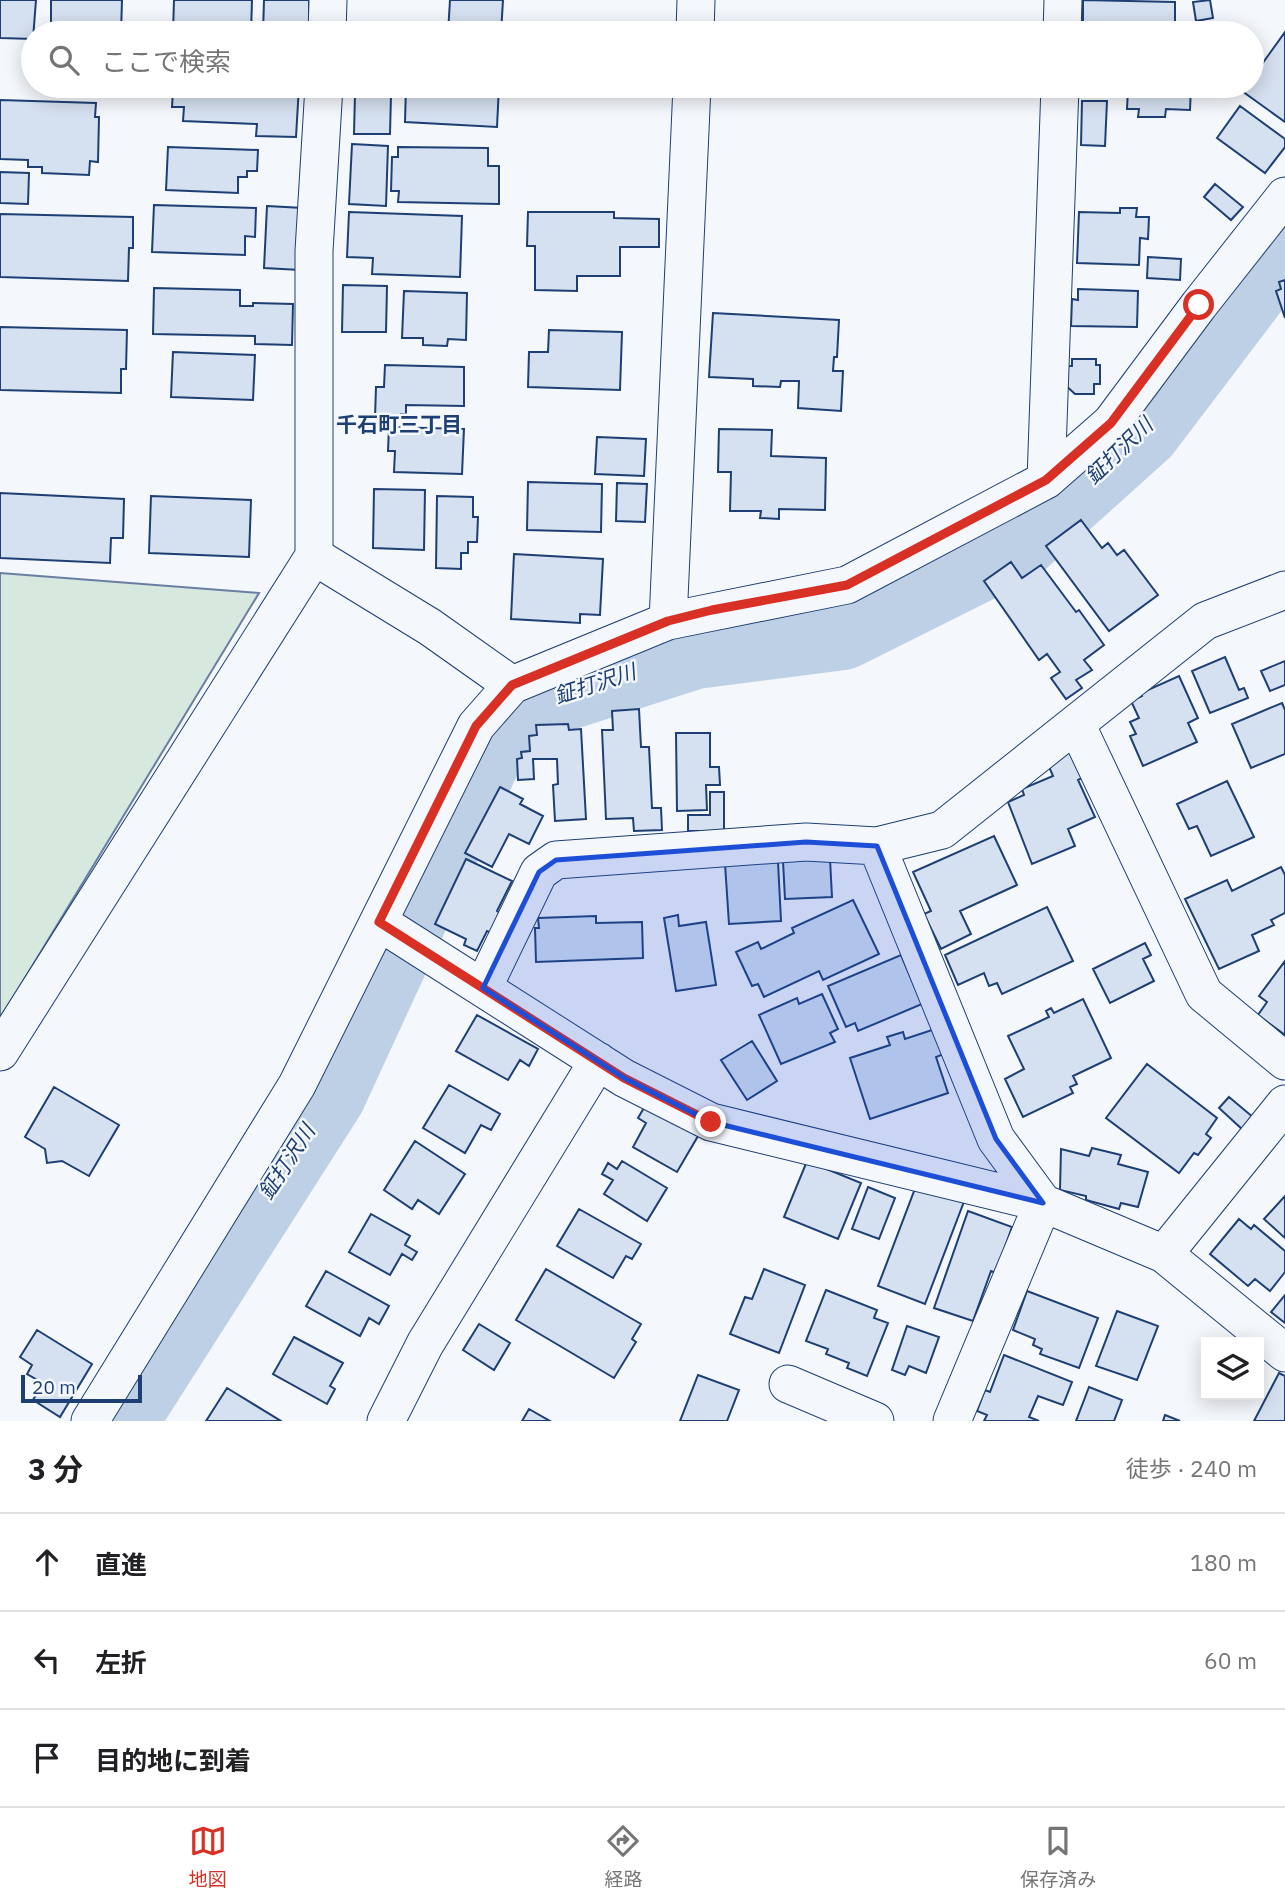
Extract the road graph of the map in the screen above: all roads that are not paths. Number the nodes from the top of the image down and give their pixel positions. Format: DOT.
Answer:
graph roads {
  1 [pos="328,0"];
  2 [pos="696,0"];
  3 [pos="1063,0"];
  4 [pos="327,21"];
  5 [pos="695,21"];
  6 [pos="1062,21"];
  7 [pos="323,98"];
  8 [pos="691,98"];
  9 [pos="1060,98"];
  10 [pos="1285,196"];
  11 [pos="1046,480"];
  12 [pos="314,556"];
  13 [pos="1285,590"];
  14 [pos="668,621"];
  15 [pos="512,685"];
  16 [pos="1076,724"];
  17 [pos="877,846"];
  18 [pos="380,922"];
  19 [pos="483,988"];
  20 [pos="0,1052"];
  21 [pos="597,1061"];
  22 [pos="1285,1061"];
  23 [pos="1285,1104"];
  24 [pos="1043,1203"];
  25 [pos="1164,1254"];
  26 [pos="1285,1353"];
  27 [pos="788,1384"];
  28 [pos="90,1421"];
  29 [pos="386,1421"];
  30 [pos="875,1421"];
  31 [pos="952,1421"];
  1 -- 4 [label="street"];
  2 -- 5 [label="street"];
  3 -- 6 [label="street"];
  7 -- 12 [label="street"];
  8 -- 14 [label="street"];
  9 -- 11 [label="street"];
  10 -- 11 [label="street"];
  11 -- 14 [label="street"];
  12 -- 15 [label="street"];
  12 -- 20 [label="street"];
  13 -- 16 [label="street"];
  14 -- 15 [label="street"];
  15 -- 18 [label="street"];
  16 -- 17 [label="street"];
  16 -- 22 [label="street"];
  17 -- 19 [label="street"];
  17 -- 24 [label="street"];
  18 -- 19 [label="street"];
  18 -- 28 [label="street"];
  19 -- 21 [label="street"];
  21 -- 24 [label="street"];
  21 -- 29 [label="street"];
  23 -- 25 [label="street"];
  24 -- 25 [label="street"];
  24 -- 31 [label="street"];
  25 -- 26 [label="street"];
  27 -- 30 [label="street"];
}
